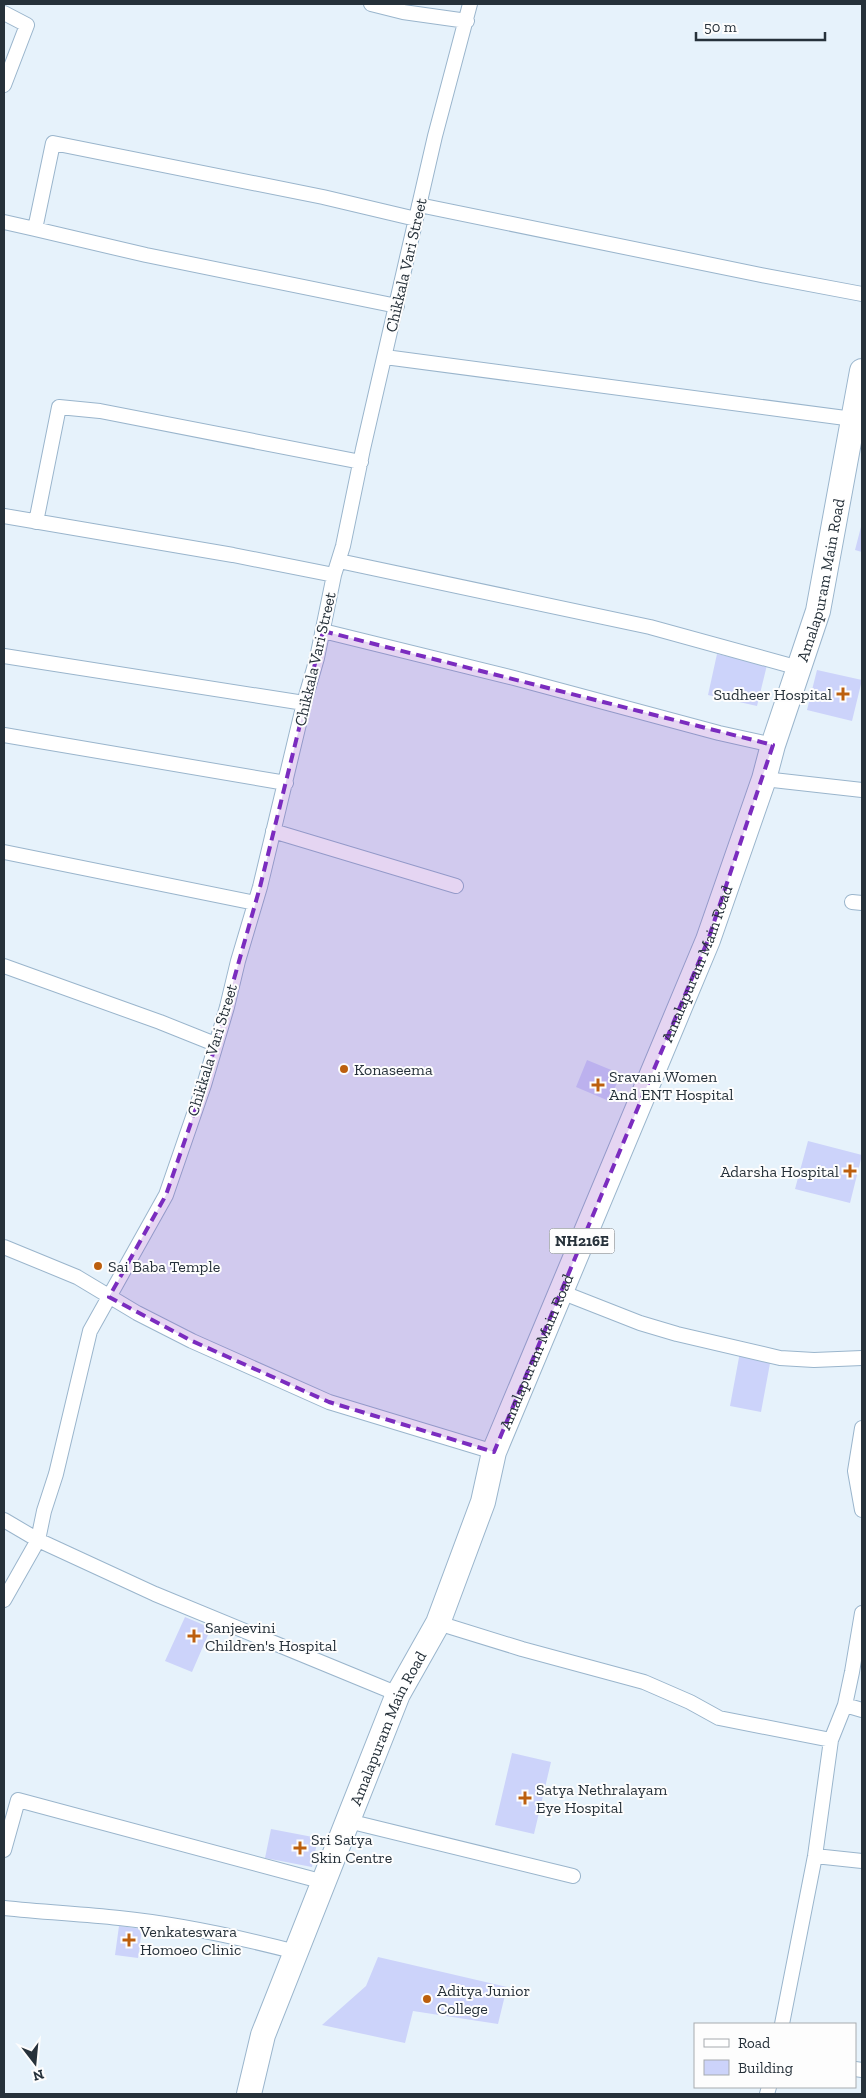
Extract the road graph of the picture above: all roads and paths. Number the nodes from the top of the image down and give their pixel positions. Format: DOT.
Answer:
graph roads {
  1 [pos="371,4"];
  2 [pos="470,4"];
  3 [pos="4,13"];
  4 [pos="467,21"];
  5 [pos="4,85"];
  6 [pos="420,205"];
  7 [pos="416,219"];
  8 [pos="4,222"];
  9 [pos="35,229"];
  10 [pos="862,294"];
  11 [pos="397,306"];
  12 [pos="385,358"];
  13 [pos="862,371"];
  14 [pos="857,410"];
  15 [pos="361,462"];
  16 [pos="4,516"];
  17 [pos="36,522"];
  18 [pos="339,561"];
  19 [pos="334,575"];
  20 [pos="323,631"];
  21 [pos="4,656"];
  22 [pos="799,668"];
  23 [pos="304,703"];
  24 [pos="4,735"];
  25 [pos="773,745"];
  26 [pos="764,779"];
  27 [pos="286,783"];
  28 [pos="862,790"];
  29 [pos="273,830"];
  30 [pos="4,852"];
  31 [pos="456,886"];
  32 [pos="255,903"];
  33 [pos="4,966"];
  34 [pos="215,1044"];
  35 [pos="4,1247"];
  36 [pos="561,1292"];
  37 [pos="109,1296"];
  38 [pos="862,1358"];
  39 [pos="862,1428"];
  40 [pos="494,1452"];
  41 [pos="862,1510"];
  42 [pos="4,1520"];
  43 [pos="38,1540"];
  44 [pos="4,1600"];
  45 [pos="862,1612"];
  46 [pos="438,1623"];
  47 [pos="398,1694"];
  48 [pos="844,1705"];
  49 [pos="862,1710"];
  50 [pos="831,1740"];
  51 [pos="348,1821"];
  52 [pos="4,1850"];
  53 [pos="815,1856"];
  54 [pos="862,1861"];
  55 [pos="573,1876"];
  56 [pos="324,1882"];
  57 [pos="4,1908"];
  58 [pos="296,1952"];
  59 [pos="782,2023"];
  60 [pos="249,2094"];
  1 -- 4 [label="street"];
  2 -- 4 [label="street, Chikkala Vari Street"];
  3 -- 5 [label="street"];
  4 -- 6 [label="street, Chikkala Vari Street"];
  6 -- 7 [label="street, Chikkala Vari Street"];
  6 -- 10 [label="street"];
  7 -- 9 [label="street"];
  7 -- 11 [label="street, Chikkala Vari Street"];
  8 -- 9 [label="street"];
  9 -- 11 [label="street"];
  11 -- 12 [label="street, Chikkala Vari Street"];
  12 -- 14 [label="street"];
  12 -- 15 [label="street, Chikkala Vari Street"];
  13 -- 14 [label="highway, Amalapuram Main Road / NH216E"];
  14 -- 22 [label="highway, Amalapuram Main Road / NH216E"];
  15 -- 17 [label="street"];
  15 -- 18 [label="street, Chikkala Vari Street"];
  16 -- 17 [label="street"];
  17 -- 19 [label="street"];
  18 -- 19 [label="street, Chikkala Vari Street"];
  18 -- 22 [label="street"];
  19 -- 20 [label="street, Chikkala Vari Street"];
  20 -- 23 [label="street, Chikkala Vari Street"];
  20 -- 25 [label="street"];
  21 -- 23 [label="street"];
  22 -- 25 [label="highway, Amalapuram Main Road / NH216E"];
  23 -- 27 [label="street, Chikkala Vari Street"];
  24 -- 27 [label="street"];
  25 -- 26 [label="highway, Amalapuram Main Road / NH216E"];
  26 -- 28 [label="street"];
  26 -- 36 [label="highway, Amalapuram Main Road / NH216E"];
  27 -- 29 [label="street, Chikkala Vari Street"];
  29 -- 31 [label="street"];
  29 -- 32 [label="street, Chikkala Vari Street"];
  30 -- 32 [label="street"];
  32 -- 34 [label="street, Chikkala Vari Street"];
  33 -- 34 [label="street"];
  34 -- 37 [label="street, Chikkala Vari Street"];
  35 -- 37 [label="street"];
  36 -- 38 [label="street"];
  36 -- 40 [label="highway, Amalapuram Main Road / NH216E"];
  37 -- 40 [label="street"];
  37 -- 43 [label="street, Chikkala Vari Street"];
  39 -- 41 [label="street"];
  40 -- 46 [label="highway, Amalapuram Main Road / NH216E"];
  42 -- 43 [label="street"];
  43 -- 44 [label="street, Chikkala Vari Street"];
  43 -- 47 [label="street"];
  45 -- 48 [label="street"];
  46 -- 47 [label="highway, Amalapuram Main Road / NH216E"];
  46 -- 50 [label="street"];
  47 -- 51 [label="highway, Amalapuram Main Road / NH216E"];
  48 -- 49 [label="street"];
  48 -- 50 [label="street"];
  50 -- 53 [label="street"];
  51 -- 55 [label="street"];
  51 -- 56 [label="highway, Amalapuram Main Road / NH216E"];
  52 -- 56 [label="street"];
  53 -- 54 [label="street"];
  53 -- 59 [label="street"];
  56 -- 58 [label="highway, Amalapuram Main Road / NH216E"];
  57 -- 58 [label="street"];
  58 -- 60 [label="highway, Amalapuram Main Road / NH216E"];
}
